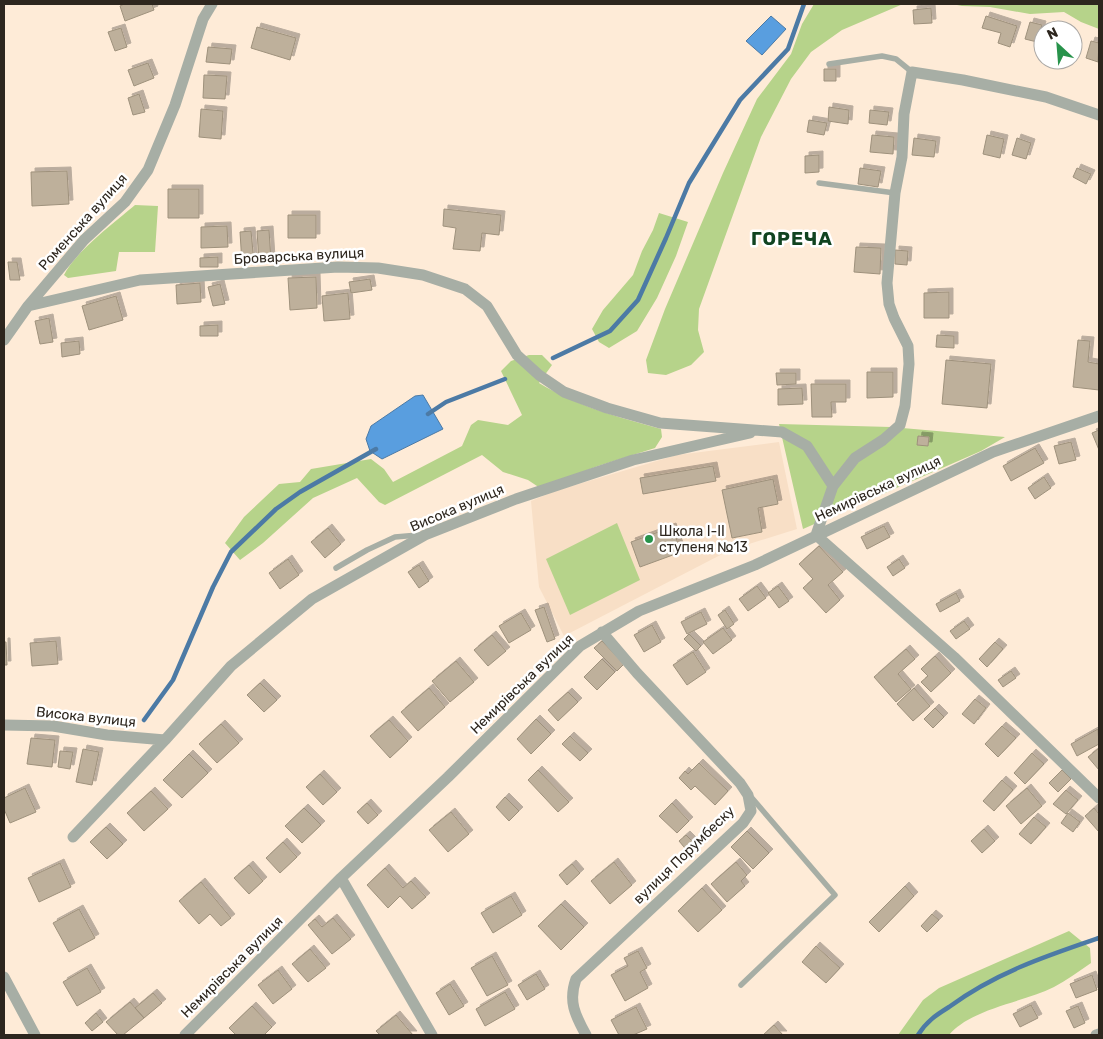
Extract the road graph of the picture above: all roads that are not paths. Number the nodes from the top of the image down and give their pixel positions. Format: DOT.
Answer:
graph roads {
  1 [pos="200,4"];
  2 [pos="212,4"];
  3 [pos="203,19"];
  4 [pos="829,64"];
  5 [pos="912,72"];
  6 [pos="1099,115"];
  7 [pos="819,183"];
  8 [pos="895,193"];
  9 [pos="28,306"];
  10 [pos="4,340"];
  11 [pos="1099,416"];
  12 [pos="762,430"];
  13 [pos="833,486"];
  14 [pos="426,535"];
  15 [pos="816,536"];
  16 [pos="336,568"];
  17 [pos="602,632"];
  18 [pos="4,725"];
  19 [pos="165,740"];
  20 [pos="748,795"];
  21 [pos="1099,798"];
  22 [pos="72,837"];
  23 [pos="341,878"];
  24 [pos="4,977"];
  25 [pos="741,985"];
  26 [pos="1099,1034"];
  27 [pos="34,1035"];
  28 [pos="185,1035"];
  29 [pos="432,1035"];
  30 [pos="586,1035"];
  31 [pos="1096,1035"];
  1 -- 3 [label="street"];
  2 -- 3 [label="street, Роменська вулиця"];
  3 -- 9 [label="street, Роменська вулиця"];
  4 -- 5 [label="lane"];
  5 -- 6 [label="street"];
  5 -- 8 [label="street"];
  7 -- 8 [label="lane"];
  8 -- 13 [label="street"];
  9 -- 10 [label="street, Роменська вулиця"];
  9 -- 12 [label="street, Броварська вулиця"];
  11 -- 15 [label="street, Немирівська вулиця"];
  12 -- 13 [label="street, Броварська вулиця"];
  12 -- 14 [label="street, Висока вулиця"];
  13 -- 15 [label="street"];
  14 -- 16 [label="lane"];
  14 -- 19 [label="street, Висока вулиця"];
  15 -- 17 [label="street, Немирівська вулиця"];
  15 -- 21 [label="street"];
  17 -- 20 [label="street"];
  17 -- 23 [label="street, Немирівська вулиця"];
  18 -- 19 [label="street, Висока вулиця"];
  19 -- 22 [label="street, Висока вулиця"];
  20 -- 25 [label="lane"];
  20 -- 30 [label="street, вулиця Порумбеску"];
  23 -- 28 [label="street, Немирівська вулиця"];
  23 -- 29 [label="street"];
  24 -- 27 [label="street"];
  26 -- 31 [label="street"];
}
